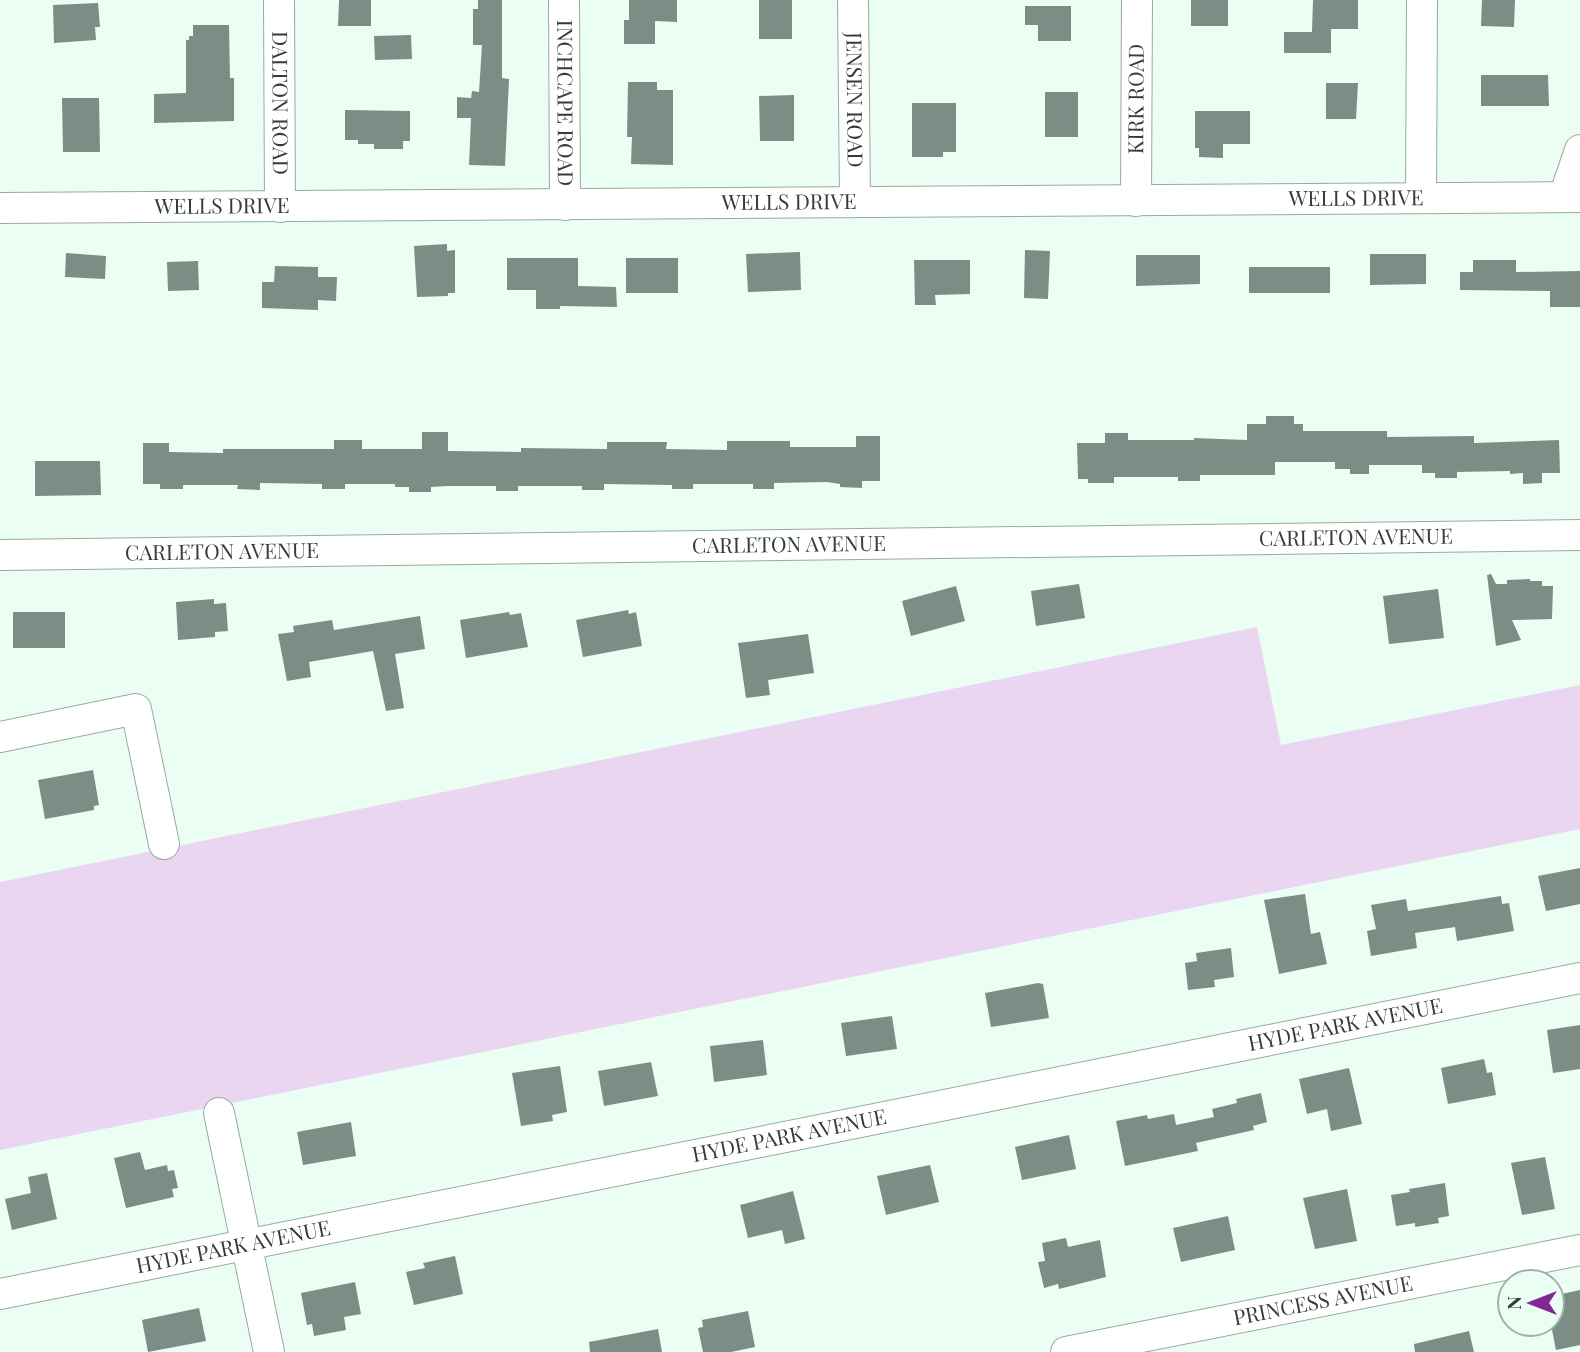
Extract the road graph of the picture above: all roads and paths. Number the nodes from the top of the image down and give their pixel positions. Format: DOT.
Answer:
graph roads {
  1 [pos="279,0"];
  2 [pos="564,0"];
  3 [pos="853,0"];
  4 [pos="1137,0"];
  5 [pos="1422,0"];
  6 [pos="1580,150"];
  7 [pos="1421,197"];
  8 [pos="1572,197"];
  9 [pos="855,201"];
  10 [pos="1136,201"];
  11 [pos="565,205"];
  12 [pos="280,207"];
  13 [pos="0,208"];
  14 [pos="1580,535"];
  15 [pos="0,555"];
  16 [pos="0,737"];
  17 [pos="164,844"];
  18 [pos="1580,978"];
  19 [pos="219,1113"];
  20 [pos="247,1246"];
  21 [pos="1580,1250"];
  22 [pos="0,1294"];
  23 [pos="269,1352"];
  24 [pos="1066,1352"];
  1 -- 12 [label="street, DALTON ROAD"];
  2 -- 11 [label="street, INCHCAPE ROAD"];
  3 -- 9 [label="street, JENSEN ROAD"];
  4 -- 10 [label="street, KIRK ROAD"];
  5 -- 7 [label="street"];
  6 -- 8 [label="street"];
  7 -- 8 [label="street, WELLS DRIVE"];
  7 -- 10 [label="street, WELLS DRIVE"];
  9 -- 10 [label="street, WELLS DRIVE"];
  9 -- 11 [label="street, WELLS DRIVE"];
  11 -- 12 [label="street, WELLS DRIVE"];
  12 -- 13 [label="street, WELLS DRIVE"];
  14 -- 15 [label="street, CARLETON AVENUE"];
  16 -- 17 [label="street"];
  18 -- 20 [label="street, HYDE PARK AVENUE"];
  19 -- 20 [label="street"];
  20 -- 22 [label="street, HYDE PARK AVENUE"];
  20 -- 23 [label="street"];
  21 -- 24 [label="street, PRINCESS AVENUE"];
}
